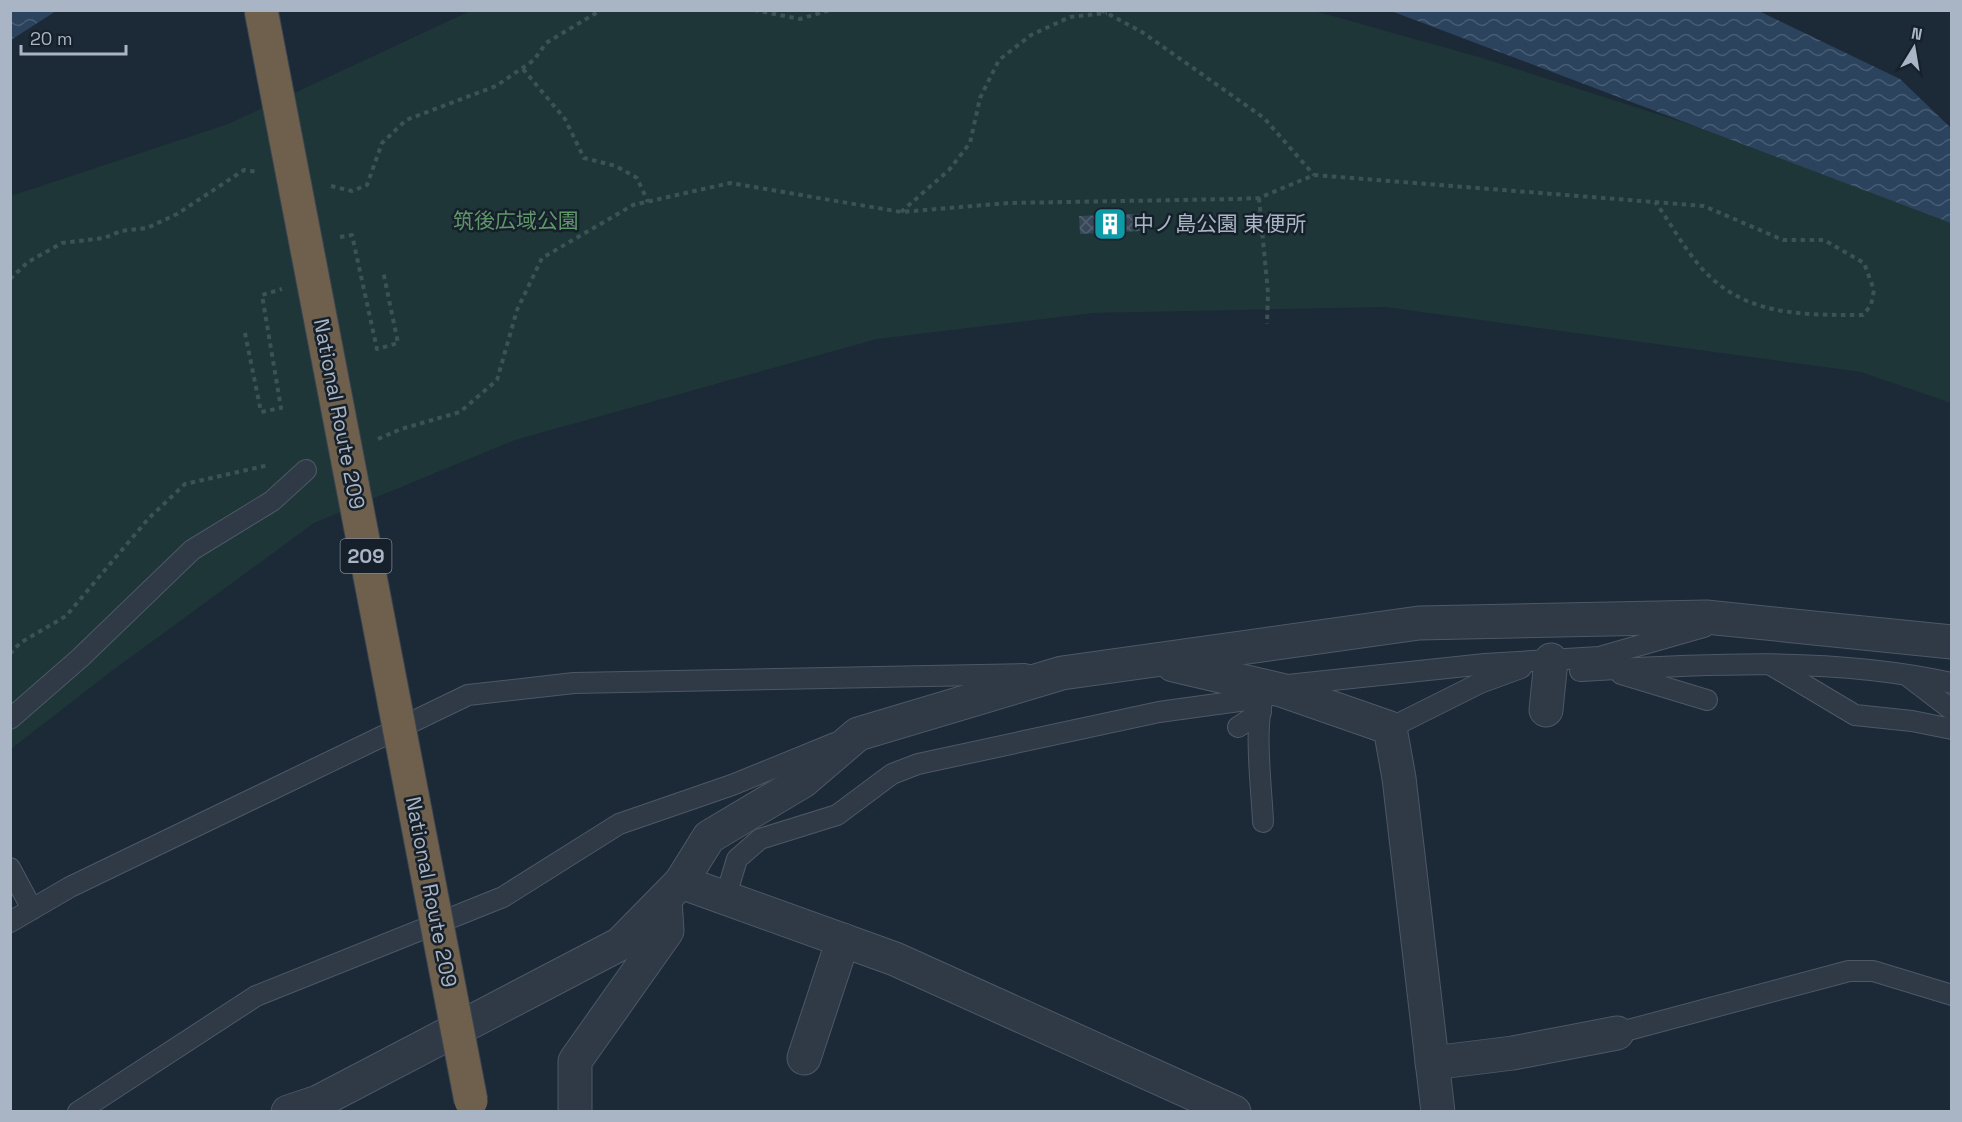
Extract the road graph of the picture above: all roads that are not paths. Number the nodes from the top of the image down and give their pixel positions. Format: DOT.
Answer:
graph roads {
  1 [pos="261,10"];
  2 [pos="306,471"];
  3 [pos="1731,619"];
  4 [pos="1952,642"];
  5 [pos="1153,660"];
  6 [pos="1547,664"];
  7 [pos="1769,664"];
  8 [pos="1603,670"];
  9 [pos="1062,673"];
  10 [pos="1908,676"];
  11 [pos="1952,683"];
  12 [pos="1263,699"];
  13 [pos="1707,700"];
  14 [pos="1546,710"];
  15 [pos="1952,710"];
  16 [pos="10,719"];
  17 [pos="1238,727"];
  18 [pos="1390,729"];
  19 [pos="1952,729"];
  20 [pos="858,734"];
  21 [pos="1263,822"];
  22 [pos="10,868"];
  23 [pos="673,891"];
  24 [pos="725,899"];
  25 [pos="32,909"];
  26 [pos="10,922"];
  27 [pos="843,940"];
  28 [pos="1952,995"];
  29 [pos="1617,1032"];
  30 [pos="804,1058"];
  31 [pos="1432,1063"];
  32 [pos="471,1101"];
  33 [pos="309,1108"];
  34 [pos="78,1112"];
  35 [pos="575,1112"];
  36 [pos="1234,1112"];
  37 [pos="1438,1112"];
  1 -- 32 [label="highway, National Route 209 / 209, bridge"];
  2 -- 16 [label="lane"];
  3 -- 4 [label="street"];
  3 -- 5 [label="street"];
  3 -- 6 [label="lane"];
  5 -- 9 [label="street"];
  5 -- 12 [label="street"];
  6 -- 8 [label="lane"];
  6 -- 12 [label="lane"];
  6 -- 14 [label="street"];
  6 -- 18 [label="lane"];
  7 -- 8 [label="lane"];
  7 -- 10 [label="lane"];
  7 -- 19 [label="lane"];
  8 -- 13 [label="lane"];
  9 -- 20 [label="street"];
  9 -- 25 [label="lane"];
  10 -- 11 [label="lane"];
  10 -- 15 [label="lane"];
  12 -- 17 [label="lane"];
  12 -- 18 [label="street"];
  12 -- 21 [label="lane"];
  12 -- 24 [label="lane"];
  18 -- 31 [label="street"];
  20 -- 23 [label="street"];
  20 -- 34 [label="lane"];
  22 -- 25 [label="lane"];
  23 -- 24 [label="street"];
  23 -- 33 [label="street"];
  23 -- 35 [label="street"];
  24 -- 27 [label="street"];
  25 -- 26 [label="lane"];
  27 -- 30 [label="street"];
  27 -- 36 [label="street"];
  28 -- 29 [label="lane"];
  29 -- 31 [label="street"];
  31 -- 37 [label="street"];
}
